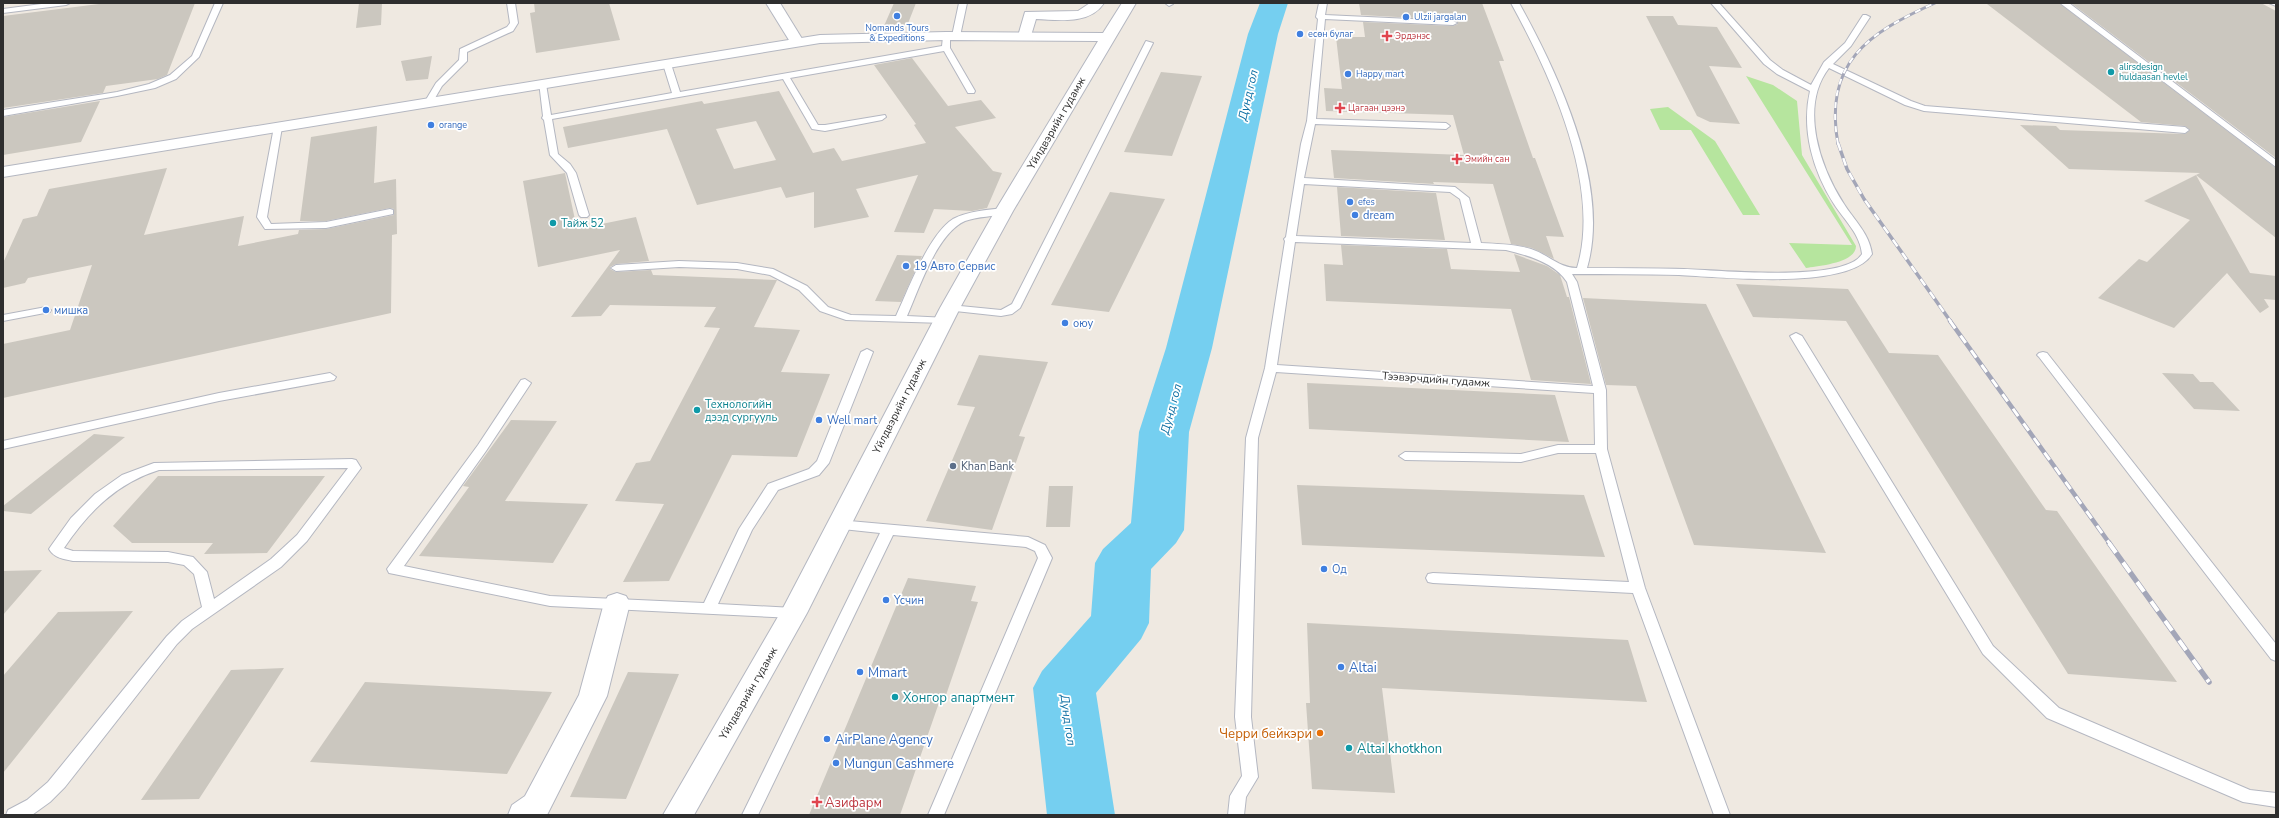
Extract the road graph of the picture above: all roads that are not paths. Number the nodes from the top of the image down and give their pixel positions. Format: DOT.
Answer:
graph roads {
  1 [pos="66,3"];
  2 [pos="219,3"];
  3 [pos="511,3"];
  4 [pos="773,3"];
  5 [pos="963,3"];
  6 [pos="1096,3"];
  7 [pos="1129,3"];
  8 [pos="1323,3"];
  9 [pos="1515,3"];
  10 [pos="1715,3"];
  11 [pos="2064,3"];
  12 [pos="3,11"];
  13 [pos="1320,17"];
  14 [pos="1866,17"];
  15 [pos="1453,23"];
  16 [pos="1025,36"];
  17 [pos="1107,36"];
  18 [pos="949,40"];
  19 [pos="798,42"];
  20 [pos="1149,43"];
  21 [pos="667,64"];
  22 [pos="1827,64"];
  23 [pos="785,76"];
  24 [pos="542,84"];
  25 [pos="1812,89"];
  26 [pos="971,91"];
  27 [pos="677,95"];
  28 [pos="428,102"];
  29 [pos="3,113"];
  30 [pos="882,117"];
  31 [pos="546,118"];
  32 [pos="1311,121"];
  33 [pos="1446,126"];
  34 [pos="278,127"];
  35 [pos="2185,130"];
  36 [pos="2276,164"];
  37 [pos="3,172"];
  38 [pos="1299,181"];
  39 [pos="1004,211"];
  40 [pos="390,212"];
  41 [pos="584,215"];
  42 [pos="1290,239"];
  43 [pos="1477,246"];
  44 [pos="616,268"];
  45 [pos="1565,271"];
  46 [pos="1581,271"];
  47 [pos="46,310"];
  48 [pos="947,314"];
  49 [pos="3,318"];
  50 [pos="900,319"];
  51 [pos="1796,336"];
  52 [pos="867,352"];
  53 [pos="2043,355"];
  54 [pos="1271,368"];
  55 [pos="330,378"];
  56 [pos="525,383"];
  57 [pos="1600,390"];
  58 [pos="3,445"];
  59 [pos="1601,449"];
  60 [pos="1405,456"];
  61 [pos="838,525"];
  62 [pos="888,530"];
  63 [pos="1433,578"];
  64 [pos="1638,588"];
  65 [pos="617,603"];
  66 [pos="210,608"];
  67 [pos="709,608"];
  68 [pos="794,614"];
  69 [pos="2276,655"];
  70 [pos="2276,800"];
  71 [pos="14,815"];
  72 [pos="523,815"];
  73 [pos="678,815"];
  74 [pos="750,815"];
  75 [pos="936,815"];
  76 [pos="1236,815"];
  77 [pos="1722,815"];
  1 -- 12 [label="lane"];
  2 -- 29 [label="lane"];
  3 -- 28 [label="lane"];
  4 -- 19 [label="main road"];
  5 -- 18 [label="lane"];
  6 -- 16 [label="main road"];
  7 -- 17 [label="main road, Yйлдвэрийн гудамж"];
  8 -- 13 [label="lane"];
  9 -- 46 [label="lane"];
  10 -- 25 [label="lane"];
  11 -- 36 [label="lane"];
  13 -- 15 [label="lane"];
  13 -- 32 [label="lane"];
  14 -- 22 [label="lane"];
  16 -- 17 [label="main road"];
  16 -- 18 [label="main road"];
  17 -- 39 [label="main road, Yйлдвэрийн гудамж"];
  18 -- 19 [label="main road"];
  18 -- 23 [label="lane"];
  18 -- 26 [label="lane"];
  19 -- 21 [label="main road"];
  20 -- 48 [label="lane"];
  21 -- 24 [label="main road"];
  21 -- 27 [label="lane"];
  22 -- 25 [label="lane"];
  22 -- 35 [label="lane"];
  23 -- 27 [label="lane"];
  23 -- 30 [label="lane"];
  24 -- 28 [label="main road"];
  24 -- 31 [label="lane"];
  25 -- 46 [label="lane"];
  27 -- 31 [label="lane"];
  28 -- 34 [label="main road"];
  31 -- 41 [label="lane"];
  32 -- 33 [label="lane"];
  32 -- 38 [label="lane"];
  34 -- 37 [label="main road"];
  34 -- 40 [label="lane"];
  38 -- 42 [label="lane"];
  38 -- 43 [label="lane"];
  39 -- 48 [label="main road, Yйлдвэрийн гудамж"];
  39 -- 50 [label="lane"];
  42 -- 43 [label="lane"];
  42 -- 54 [label="lane"];
  43 -- 45 [label="lane"];
  44 -- 50 [label="lane"];
  45 -- 46 [label="lane"];
  45 -- 57 [label="lane"];
  47 -- 49 [label="lane"];
  48 -- 50 [label="lane"];
  48 -- 61 [label="main road, Yйлдвэрийн гудамж"];
  51 -- 70 [label="lane"];
  52 -- 67 [label="lane"];
  53 -- 69 [label="lane"];
  54 -- 57 [label="lane, Тээвэрчдийн гудамж"];
  54 -- 76 [label="lane"];
  55 -- 58 [label="lane"];
  56 -- 65 [label="lane"];
  57 -- 59 [label="lane"];
  59 -- 60 [label="lane"];
  59 -- 64 [label="lane"];
  61 -- 62 [label="lane"];
  61 -- 68 [label="main road, Yйлдвэрийн гудамж"];
  62 -- 74 [label="lane"];
  62 -- 75 [label="lane"];
  63 -- 64 [label="lane"];
  64 -- 77 [label="lane"];
  65 -- 67 [label="lane"];
  65 -- 72 [label="main road"];
  66 -- 66 [label="lane"];
  66 -- 71 [label="lane"];
  67 -- 68 [label="lane"];
  68 -- 73 [label="main road, Yйлдвэрийн гудамж"];
}
